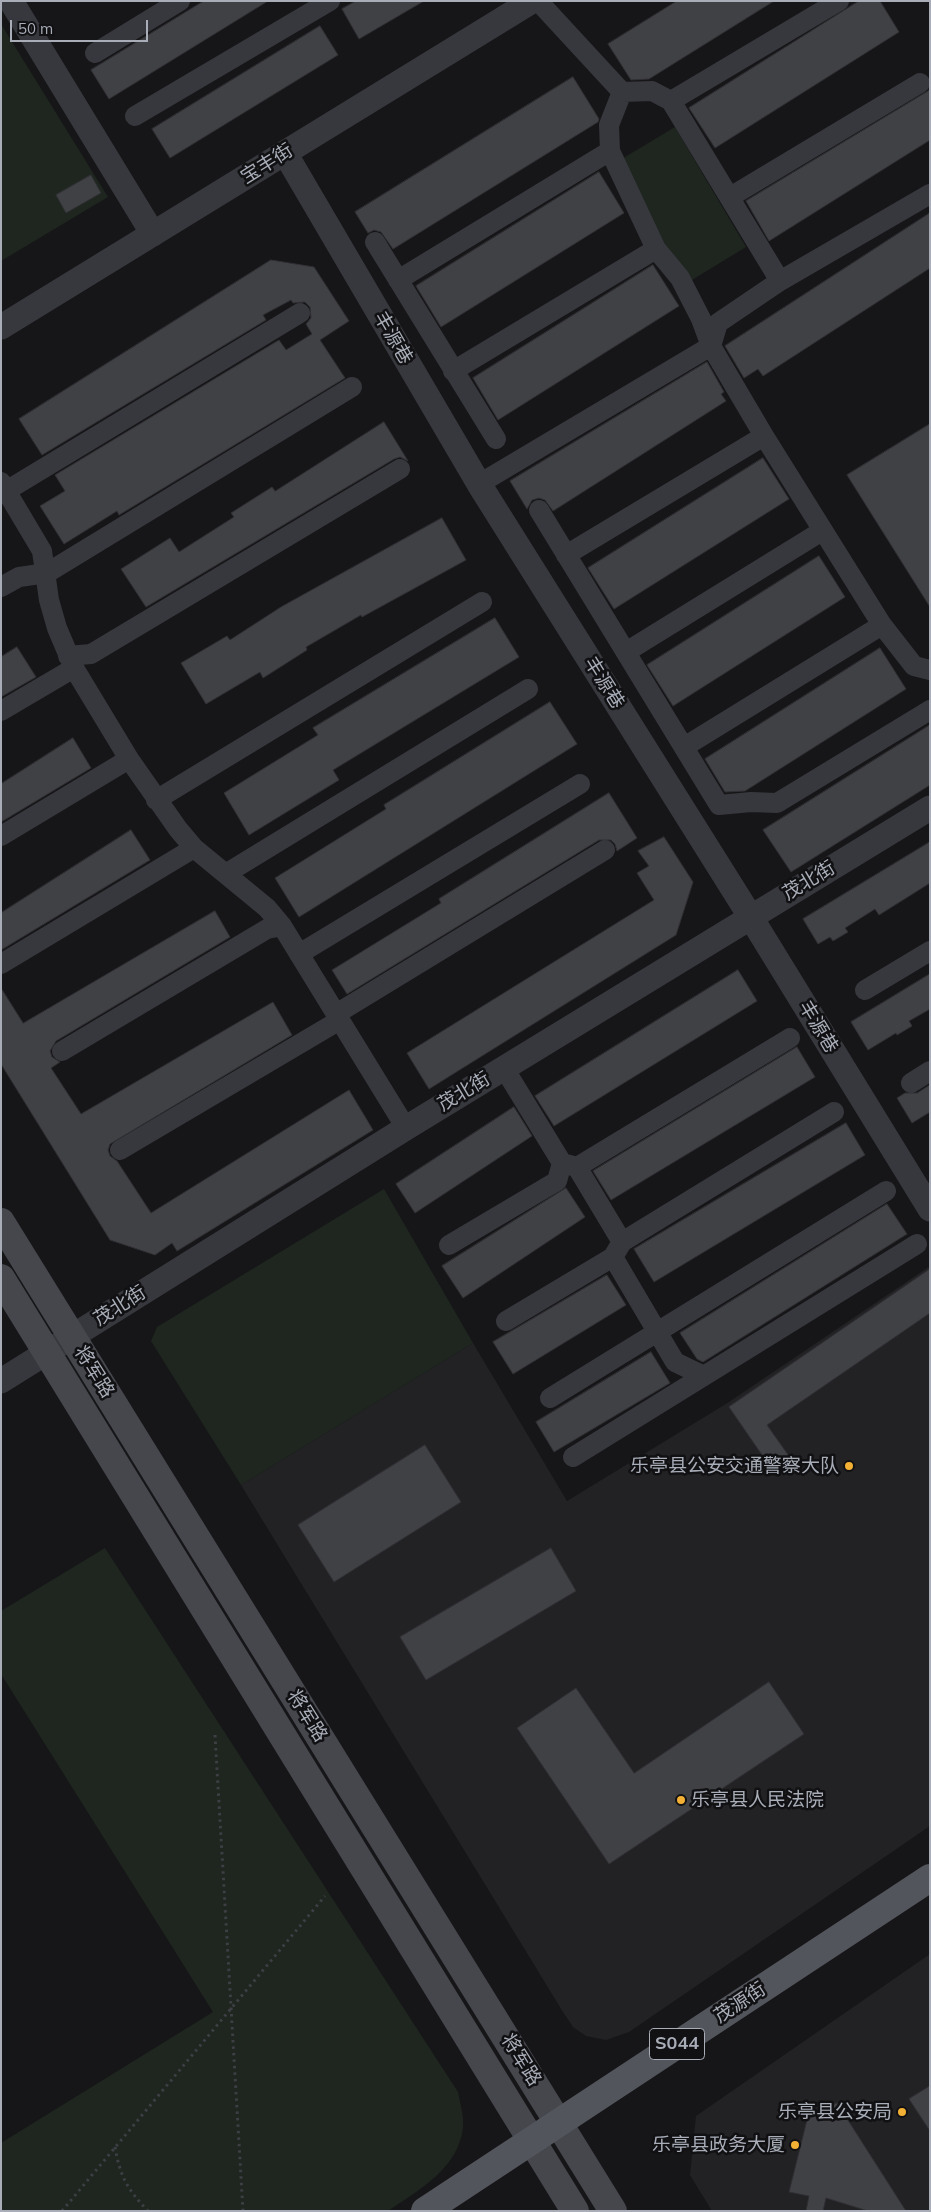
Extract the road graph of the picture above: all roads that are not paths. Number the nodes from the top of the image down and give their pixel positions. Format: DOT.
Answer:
graph roads {
  1 [pos="11,1"];
  2 [pos="180,1"];
  3 [pos="532,1"];
  4 [pos="538,1"];
  5 [pos="839,1"];
  6 [pos="326,2"];
  7 [pos="95,53"];
  8 [pos="920,83"];
  9 [pos="622,92"];
  10 [pos="671,101"];
  11 [pos="135,116"];
  12 [pos="610,151"];
  13 [pos="285,154"];
  14 [pos="930,194"];
  15 [pos="730,197"];
  16 [pos="153,234"];
  17 [pos="375,242"];
  18 [pos="656,249"];
  19 [pos="398,280"];
  20 [pos="780,281"];
  21 [pos="300,313"];
  22 [pos="1,327"];
  23 [pos="711,346"];
  24 [pos="453,371"];
  25 [pos="352,387"];
  26 [pos="764,436"];
  27 [pos="496,439"];
  28 [pos="400,469"];
  29 [pos="479,484"];
  30 [pos="3,489"];
  31 [pos="539,510"];
  32 [pos="822,531"];
  33 [pos="566,555"];
  34 [pos="47,573"];
  35 [pos="1,587"];
  36 [pos="482,602"];
  37 [pos="882,625"];
  38 [pos="626,652"];
  39 [pos="71,662"];
  40 [pos="930,670"];
  41 [pos="528,690"];
  42 [pos="930,710"];
  43 [pos="1,711"];
  44 [pos="684,747"];
  45 [pos="130,759"];
  46 [pos="580,784"];
  47 [pos="156,800"];
  48 [pos="930,808"];
  49 [pos="1,836"];
  50 [pos="194,848"];
  51 [pos="605,850"];
  52 [pos="227,873"];
  53 [pos="750,916"];
  54 [pos="282,926"];
  55 [pos="930,951"];
  56 [pos="300,954"];
  57 [pos="1,964"];
  58 [pos="865,990"];
  59 [pos="338,1017"];
  60 [pos="790,1038"];
  61 [pos="62,1051"];
  62 [pos="504,1068"];
  63 [pos="930,1072"];
  64 [pos="911,1083"];
  65 [pos="834,1112"];
  66 [pos="406,1128"];
  67 [pos="120,1150"];
  68 [pos="569,1165"];
  69 [pos="886,1191"];
  70 [pos="930,1209"];
  71 [pos="1,1222"];
  72 [pos="917,1244"];
  73 [pos="450,1245"];
  74 [pos="618,1250"];
  75 [pos="1,1278"];
  76 [pos="506,1321"];
  77 [pos="658,1332"];
  78 [pos="72,1337"];
  79 [pos="47,1353"];
  80 [pos="704,1376"];
  81 [pos="1,1381"];
  82 [pos="550,1398"];
  83 [pos="573,1457"];
  84 [pos="930,1878"];
  85 [pos="559,2121"];
  86 [pos="532,2140"];
  87 [pos="425,2211"];
  88 [pos="575,2211"];
  89 [pos="613,2211"];
  1 -- 16 [label="street"];
  2 -- 7 [label="street"];
  3 -- 13 [label="street, 宝丰街"];
  4 -- 9 [label="street"];
  5 -- 10 [label="street"];
  6 -- 11 [label="street"];
  8 -- 15 [label="street"];
  9 -- 10 [label="street"];
  9 -- 12 [label="street"];
  10 -- 15 [label="street"];
  12 -- 18 [label="street"];
  12 -- 19 [label="street"];
  13 -- 16 [label="street, 宝丰街"];
  13 -- 29 [label="street, 丰源巷"];
  14 -- 20 [label="street"];
  15 -- 20 [label="street"];
  16 -- 22 [label="street, 宝丰街"];
  17 -- 19 [label="street"];
  18 -- 23 [label="street"];
  18 -- 24 [label="street"];
  19 -- 24 [label="street"];
  20 -- 23 [label="street"];
  21 -- 30 [label="street"];
  23 -- 26 [label="street"];
  23 -- 29 [label="street"];
  24 -- 27 [label="street"];
  25 -- 34 [label="street"];
  26 -- 32 [label="street"];
  26 -- 33 [label="street"];
  28 -- 39 [label="street"];
  29 -- 53 [label="street, 丰源巷"];
  30 -- 34 [label="street"];
  31 -- 33 [label="street"];
  32 -- 37 [label="street"];
  32 -- 38 [label="street"];
  33 -- 38 [label="street"];
  34 -- 35 [label="street"];
  34 -- 39 [label="street"];
  36 -- 47 [label="street"];
  37 -- 40 [label="street"];
  37 -- 44 [label="street"];
  38 -- 44 [label="street"];
  39 -- 43 [label="street"];
  39 -- 45 [label="street"];
  41 -- 52 [label="street"];
  42 -- 44 [label="street"];
  45 -- 47 [label="street"];
  45 -- 49 [label="street"];
  46 -- 56 [label="street"];
  47 -- 50 [label="street"];
  48 -- 53 [label="street, 茂北街"];
  50 -- 52 [label="street"];
  50 -- 57 [label="street"];
  51 -- 59 [label="street"];
  52 -- 54 [label="street"];
  53 -- 62 [label="street, 茂北街"];
  53 -- 70 [label="street, 丰源巷"];
  54 -- 56 [label="street"];
  54 -- 61 [label="street"];
  55 -- 58 [label="street"];
  56 -- 59 [label="street"];
  59 -- 66 [label="street"];
  59 -- 67 [label="street"];
  60 -- 68 [label="street"];
  62 -- 66 [label="street, 茂北街"];
  62 -- 68 [label="street"];
  63 -- 64 [label="street"];
  65 -- 74 [label="street"];
  66 -- 78 [label="street, 茂北街"];
  68 -- 73 [label="street"];
  68 -- 74 [label="street"];
  69 -- 77 [label="street"];
  71 -- 78 [label="main road, 将军路"];
  72 -- 80 [label="street"];
  74 -- 76 [label="street"];
  74 -- 77 [label="street"];
  75 -- 79 [label="main road, 将军路"];
  77 -- 80 [label="street"];
  77 -- 82 [label="street"];
  78 -- 79 [label="street, 茂北街"];
  78 -- 85 [label="main road, 将军路"];
  79 -- 81 [label="street, 茂北街"];
  79 -- 86 [label="main road, 将军路"];
  80 -- 83 [label="street"];
  84 -- 85 [label="main road, 茂源街 / S044"];
  85 -- 86 [label="main road, 茂源街 / S044"];
  85 -- 89 [label="main road, 将军路"];
  86 -- 87 [label="main road, 茂源街 / S044"];
  86 -- 88 [label="main road, 将军路"];
}
